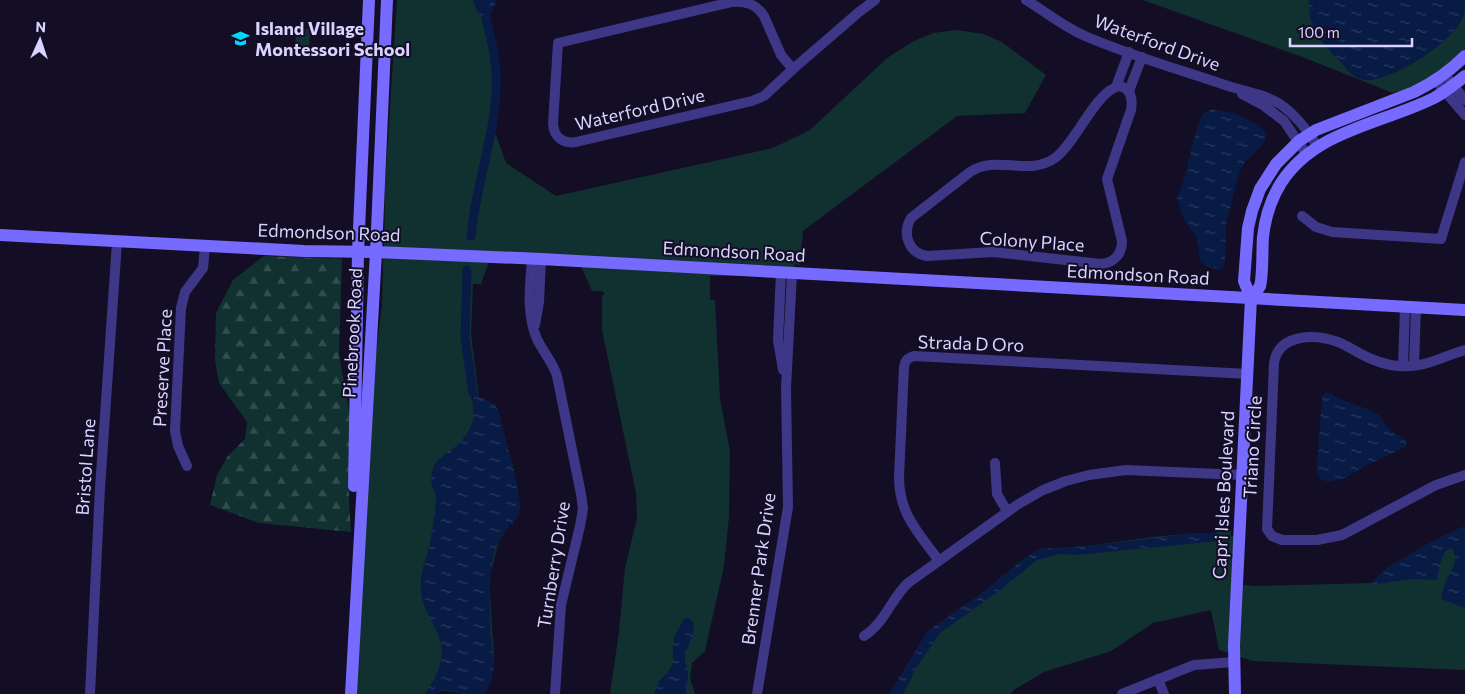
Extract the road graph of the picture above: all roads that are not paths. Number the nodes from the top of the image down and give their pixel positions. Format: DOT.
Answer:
graph roads {
  1 [pos="369,0"];
  2 [pos="387,0"];
  3 [pos="875,0"];
  4 [pos="1026,0"];
  5 [pos="1129,52"];
  6 [pos="1465,56"];
  7 [pos="1142,57"];
  8 [pos="793,69"];
  9 [pos="1465,76"];
  10 [pos="1439,77"];
  11 [pos="1225,85"];
  12 [pos="1116,87"];
  13 [pos="1449,89"];
  14 [pos="1129,91"];
  15 [pos="1465,100"];
  16 [pos="1465,115"];
  17 [pos="1310,134"];
  18 [pos="1298,141"];
  19 [pos="1318,147"];
  20 [pos="1308,155"];
  21 [pos="1465,162"];
  22 [pos="1302,216"];
  23 [pos="1249,225"];
  24 [pos="1264,229"];
  25 [pos="0,235"];
  26 [pos="117,242"];
  27 [pos="205,247"];
  28 [pos="358,252"];
  29 [pos="376,252"];
  30 [pos="536,259"];
  31 [pos="786,272"];
  32 [pos="1251,298"];
  33 [pos="1411,307"];
  34 [pos="1465,310"];
  35 [pos="1465,350"];
  36 [pos="1414,365"];
  37 [pos="1402,366"];
  38 [pos="1248,374"];
  39 [pos="995,463"];
  40 [pos="187,466"];
  41 [pos="1243,475"];
  42 [pos="1465,475"];
  43 [pos="1007,511"];
  44 [pos="939,561"];
  45 [pos="357,579"];
  46 [pos="864,636"];
  47 [pos="1234,662"];
  48 [pos="1158,678"];
  49 [pos="90,694"];
  50 [pos="351,694"];
  51 [pos="555,694"];
  52 [pos="757,694"];
  53 [pos="1122,694"];
  54 [pos="1164,694"];
  55 [pos="1235,694"];
  1 -- 28 [label="street, Pinebrook Road"];
  2 -- 29 [label="street, Pinebrook Road"];
  3 -- 8 [label="street, Waterford Drive"];
  4 -- 5 [label="street, Waterford Drive"];
  5 -- 7 [label="street, Waterford Drive"];
  5 -- 12 [label="street, Colony Place"];
  6 -- 10 [label="street, Capri Isles Boulevard"];
  7 -- 11 [label="street, Waterford Drive"];
  7 -- 14 [label="street, Colony Place"];
  8 -- 8 [label="street, Waterford Drive"];
  9 -- 13 [label="street, Capri Isles Boulevard"];
  10 -- 13 [label="street"];
  10 -- 17 [label="street, Capri Isles Boulevard"];
  11 -- 17 [label="street, Waterford Drive"];
  11 -- 18 [label="street, Waterford Drive"];
  12 -- 14 [label="street"];
  12 -- 14 [label="street, Colony Place"];
  13 -- 15 [label="street"];
  13 -- 16 [label="street"];
  13 -- 19 [label="street, Capri Isles Boulevard"];
  17 -- 18 [label="street, Capri Isles Boulevard"];
  17 -- 19 [label="street, Waterford Drive"];
  18 -- 20 [label="street, Waterford Drive"];
  18 -- 23 [label="street, Capri Isles Boulevard"];
  19 -- 20 [label="street, Capri Isles Boulevard"];
  20 -- 24 [label="street, Capri Isles Boulevard"];
  21 -- 22 [label="street"];
  23 -- 24 [label="street"];
  23 -- 32 [label="street, Capri Isles Boulevard"];
  24 -- 32 [label="street, Capri Isles Boulevard"];
  25 -- 26 [label="street, Edmondson Road"];
  26 -- 27 [label="street, Edmondson Road"];
  26 -- 49 [label="street, Bristol Lane"];
  27 -- 28 [label="street, Edmondson Road"];
  27 -- 40 [label="street, Preserve Place"];
  28 -- 29 [label="street, Edmondson Road"];
  28 -- 45 [label="street, Pinebrook Road"];
  29 -- 30 [label="street, Edmondson Road"];
  29 -- 45 [label="street, Pinebrook Road"];
  30 -- 31 [label="street, Edmondson Road"];
  30 -- 51 [label="street, Turnberry Drive"];
  31 -- 32 [label="street, Edmondson Road"];
  31 -- 52 [label="street, Brenner Park Drive"];
  32 -- 33 [label="street, Edmondson Road"];
  32 -- 38 [label="street, Capri Isles Boulevard"];
  33 -- 34 [label="street, Edmondson Road"];
  33 -- 36 [label="street"];
  33 -- 37 [label="street"];
  35 -- 36 [label="street, Triano Circle"];
  36 -- 37 [label="street, Triano Circle"];
  37 -- 42 [label="street, Triano Circle"];
  38 -- 41 [label="street, Capri Isles Boulevard"];
  38 -- 44 [label="street, Strada D Oro"];
  39 -- 43 [label="street"];
  41 -- 43 [label="street"];
  41 -- 47 [label="street, Capri Isles Boulevard"];
  43 -- 44 [label="street"];
  44 -- 46 [label="street"];
  45 -- 50 [label="street, Pinebrook Road"];
  47 -- 48 [label="street"];
  47 -- 55 [label="street, Capri Isles Boulevard"];
  48 -- 53 [label="street"];
  48 -- 54 [label="street"];
}
